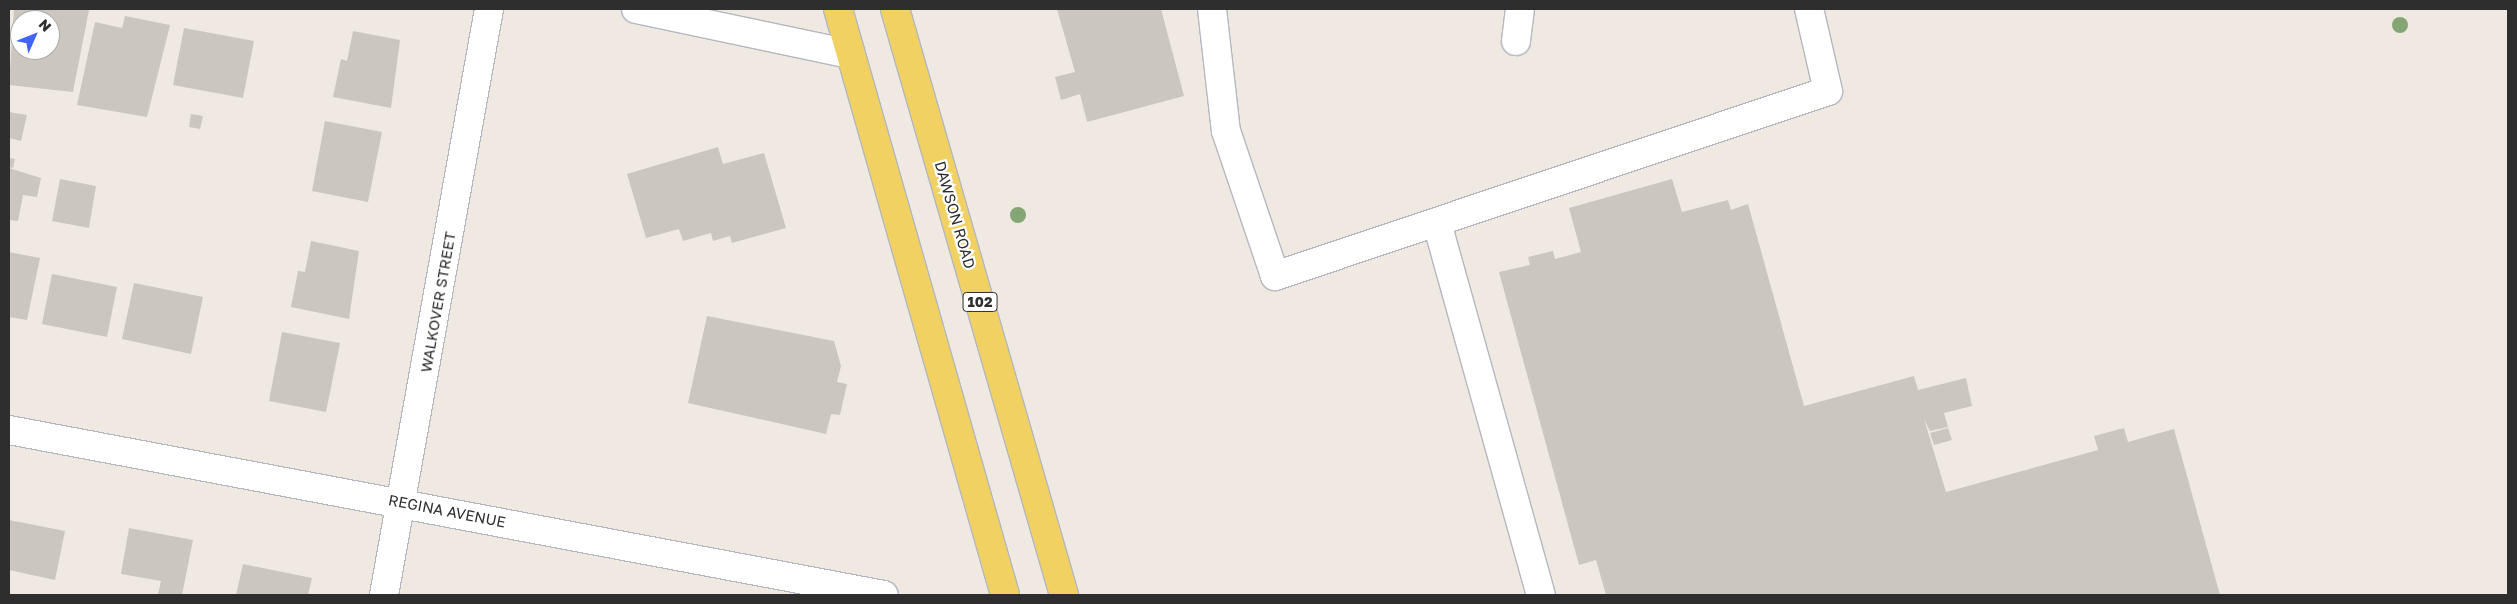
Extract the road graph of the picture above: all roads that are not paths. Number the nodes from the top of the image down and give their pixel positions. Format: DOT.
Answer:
graph roads {
  1 [pos="489,9"];
  2 [pos="636,9"];
  3 [pos="838,9"];
  4 [pos="895,9"];
  5 [pos="1212,9"];
  6 [pos="1520,9"];
  7 [pos="1809,9"];
  8 [pos="1516,41"];
  9 [pos="850,54"];
  10 [pos="1437,223"];
  11 [pos="9,430"];
  12 [pos="402,503"];
  13 [pos="384,595"];
  14 [pos="884,595"];
  15 [pos="1005,595"];
  16 [pos="1064,595"];
  17 [pos="1541,595"];
  1 -- 12 [label="street, WALKOVER STREET"];
  2 -- 9 [label="street"];
  3 -- 9 [label="main road"];
  4 -- 16 [label="main road, DAWSON ROAD / 102"];
  5 -- 10 [label="street"];
  6 -- 8 [label="street"];
  7 -- 10 [label="street"];
  9 -- 15 [label="main road"];
  10 -- 17 [label="street"];
  11 -- 12 [label="street, REGINA AVENUE"];
  12 -- 13 [label="street, WALKOVER STREET"];
  12 -- 14 [label="street, REGINA AVENUE"];
}
